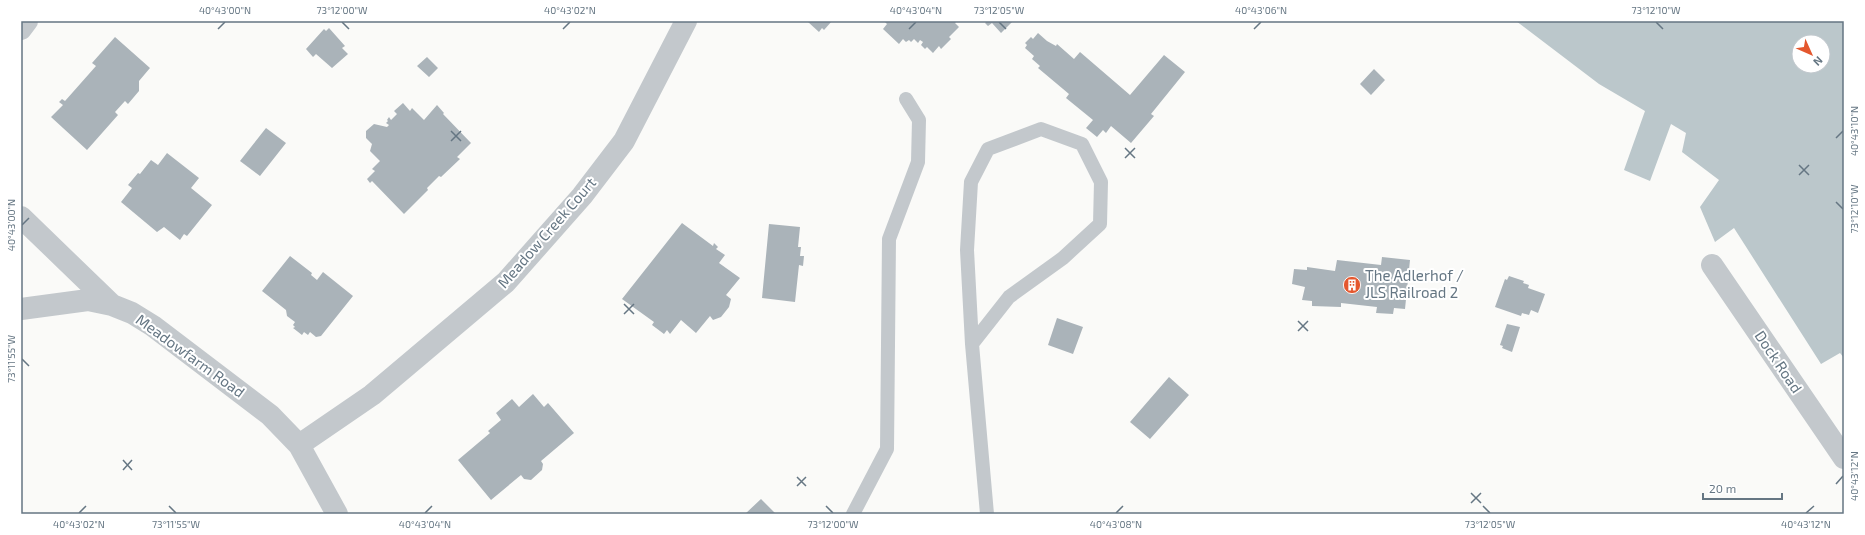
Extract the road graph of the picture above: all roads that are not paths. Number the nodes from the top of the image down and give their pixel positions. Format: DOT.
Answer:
graph roads {
  1 [pos="28,21"];
  2 [pos="686,21"];
  3 [pos="21,29"];
  4 [pos="906,99"];
  5 [pos="21,217"];
  6 [pos="1712,265"];
  7 [pos="112,305"];
  8 [pos="26,311"];
  9 [pos="972,344"];
  10 [pos="298,444"];
  11 [pos="1844,458"];
  12 [pos="337,514"];
  13 [pos="853,514"];
  14 [pos="987,514"];
  1 -- 3 [label="street"];
  2 -- 10 [label="street, Meadow Creek Court"];
  4 -- 13 [label="lane"];
  5 -- 7 [label="street, Meadowfarm Road"];
  6 -- 11 [label="street, Dock Road"];
  7 -- 8 [label="street"];
  7 -- 10 [label="street, Meadowfarm Road"];
  9 -- 9 [label="lane"];
  9 -- 14 [label="lane"];
  10 -- 12 [label="street, Meadowfarm Road"];
}
